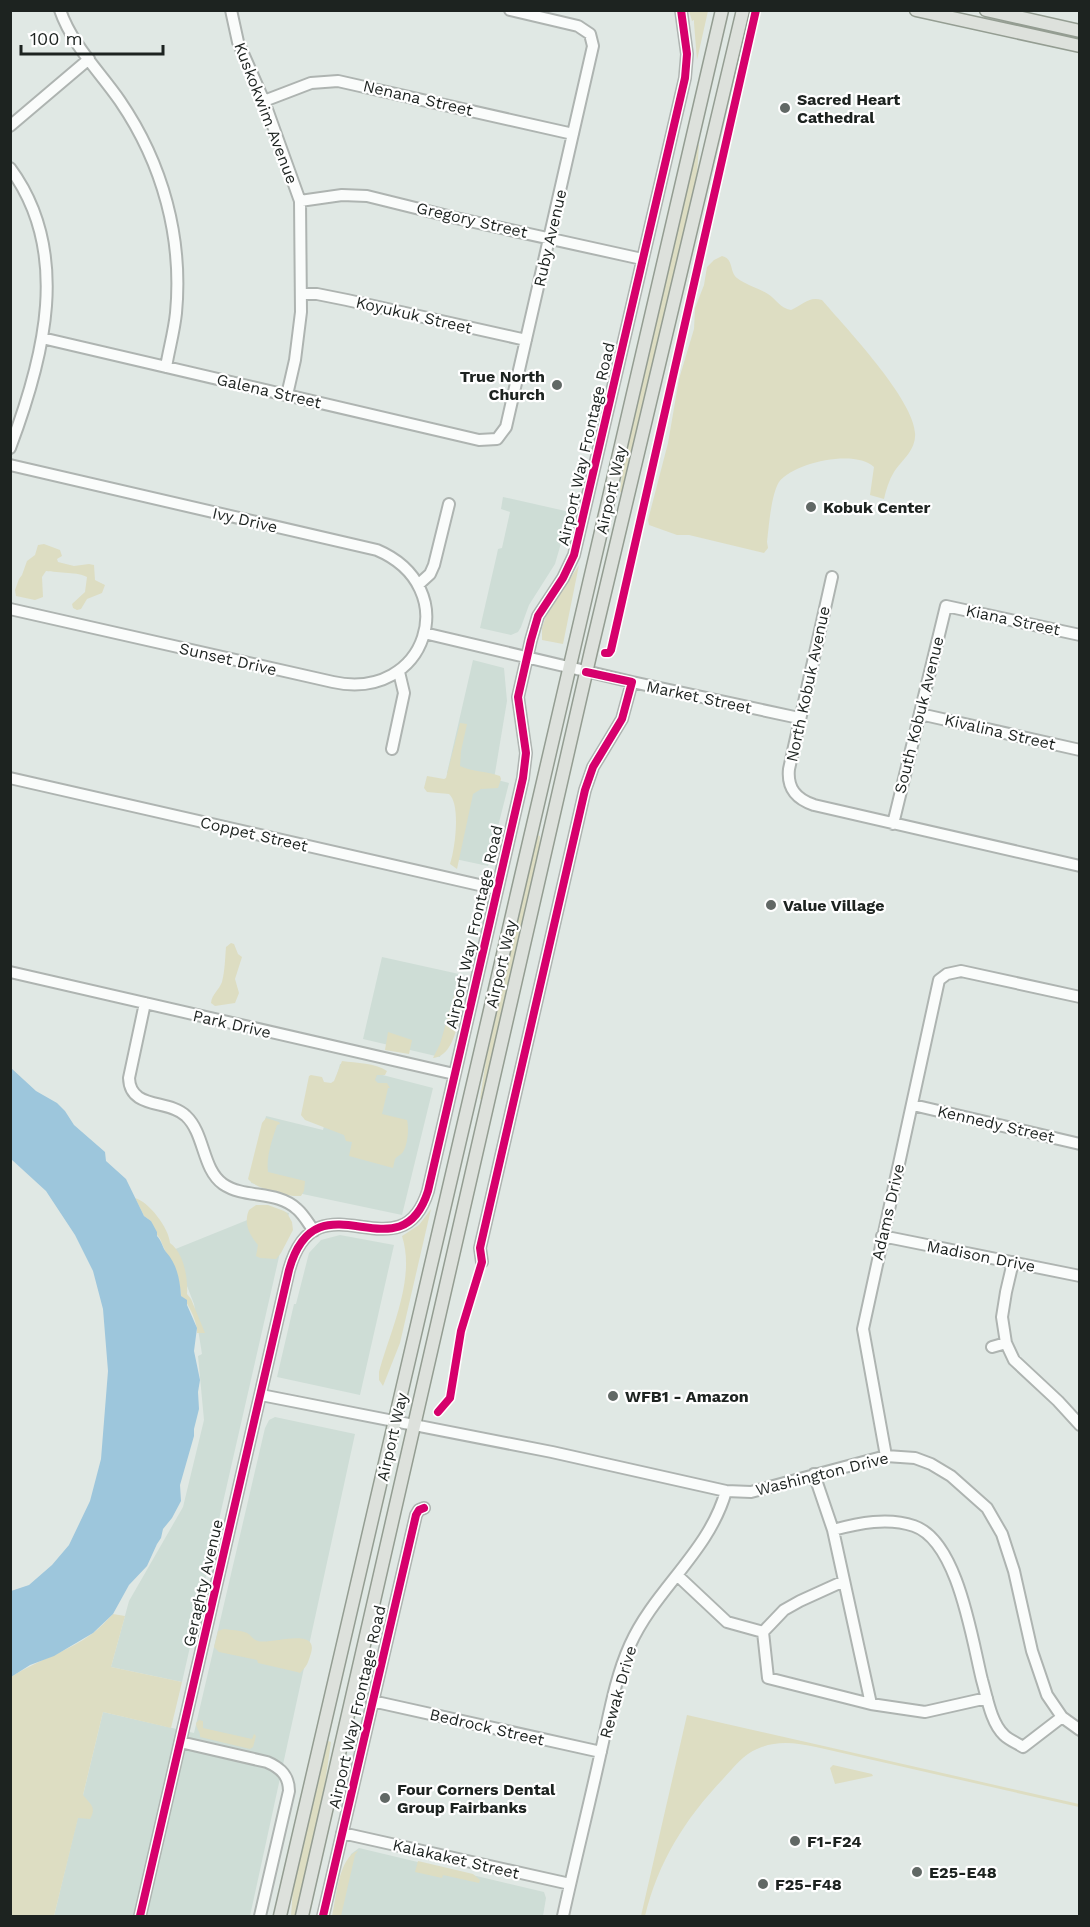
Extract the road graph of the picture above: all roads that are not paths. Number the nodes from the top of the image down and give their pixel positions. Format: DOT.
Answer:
graph roads {
  1 [pos="60,10"];
  2 [pos="231,10"];
  3 [pos="510,10"];
  4 [pos="681,10"];
  5 [pos="722,10"];
  6 [pos="743,10"];
  7 [pos="916,10"];
  8 [pos="986,10"];
  9 [pos="1079,28"];
  10 [pos="1077,46"];
  11 [pos="89,59"];
  12 [pos="264,101"];
  13 [pos="10,126"];
  14 [pos="573,134"];
  15 [pos="10,168"];
  16 [pos="300,201"];
  17 [pos="550,238"];
  18 [pos="642,259"];
  19 [pos="302,294"];
  20 [pos="42,338"];
  21 [pos="526,340"];
  22 [pos="166,367"];
  23 [pos="287,395"];
  24 [pos="497,439"];
  25 [pos="10,448"];
  26 [pos="10,465"];
  27 [pos="449,504"];
  28 [pos="832,577"];
  29 [pos="419,584"];
  30 [pos="946,606"];
  31 [pos="10,609"];
  32 [pos="424,633"];
  33 [pos="1080,635"];
  34 [pos="527,657"];
  35 [pos="570,668"];
  36 [pos="399,672"];
  37 [pos="586,672"];
  38 [pos="632,682"];
  39 [pos="920,714"];
  40 [pos="799,718"];
  41 [pos="392,749"];
  42 [pos="1080,750"];
  43 [pos="10,778"];
  44 [pos="893,824"];
  45 [pos="1080,866"];
  46 [pos="497,889"];
  47 [pos="10,972"];
  48 [pos="1080,997"];
  49 [pos="145,1003"];
  50 [pos="454,1074"];
  51 [pos="913,1105"];
  52 [pos="1080,1144"];
  53 [pos="314,1231"];
  54 [pos="882,1236"];
  55 [pos="482,1262"];
  56 [pos="1013,1262"];
  57 [pos="1080,1276"];
  58 [pos="1006,1342"];
  59 [pos="992,1347"];
  60 [pos="261,1395"];
  61 [pos="396,1423"];
  62 [pos="1080,1425"];
  63 [pos="412,1426"];
  64 [pos="886,1456"];
  65 [pos="814,1474"];
  66 [pos="726,1491"];
  67 [pos="424,1508"];
  68 [pos="833,1530"];
  69 [pos="678,1576"];
  70 [pos="844,1581"];
  71 [pos="763,1632"];
  72 [pos="987,1698"];
  73 [pos="372,1701"];
  74 [pos="871,1704"];
  75 [pos="1062,1717"];
  76 [pos="1080,1730"];
  77 [pos="180,1742"];
  78 [pos="601,1752"];
  79 [pos="342,1833"];
  80 [pos="570,1884"];
  81 [pos="140,1917"];
  82 [pos="260,1917"];
  83 [pos="280,1917"];
  84 [pos="302,1917"];
  85 [pos="323,1917"];
  86 [pos="563,1917"];
  1 -- 11 [label="street"];
  2 -- 12 [label="street, Kuskokwim Avenue"];
  3 -- 14 [label="street, Ruby Avenue"];
  4 -- 18 [label="street, Airport Way Frontage Road"];
  5 -- 35 [label="main road, Airport Way"];
  6 -- 37 [label="main road, Airport Way"];
  7 -- 10 [label="main road"];
  8 -- 9 [label="main road"];
  9 -- 10 [label="street"];
  11 -- 13 [label="street"];
  11 -- 22 [label="street"];
  12 -- 14 [label="street, Nenana Street"];
  12 -- 16 [label="street, Kuskokwim Avenue"];
  14 -- 17 [label="street, Ruby Avenue"];
  15 -- 20 [label="street"];
  16 -- 17 [label="street, Gregory Street"];
  16 -- 19 [label="street, Kuskokwim Avenue"];
  17 -- 18 [label="street, Gregory Street"];
  17 -- 21 [label="street, Ruby Avenue"];
  18 -- 34 [label="street, Airport Way Frontage Road"];
  19 -- 21 [label="street, Koyukuk Street"];
  19 -- 23 [label="street, Kuskokwim Avenue"];
  20 -- 22 [label="street, Galena Street"];
  20 -- 25 [label="street"];
  21 -- 24 [label="street, Ruby Avenue"];
  22 -- 23 [label="street, Galena Street"];
  23 -- 24 [label="street, Galena Street"];
  26 -- 29 [label="street, Ivy Drive"];
  27 -- 29 [label="street"];
  28 -- 40 [label="street, North Kobuk Avenue"];
  29 -- 32 [label="street"];
  30 -- 33 [label="street, Kiana Street"];
  30 -- 39 [label="street, South Kobuk Avenue"];
  31 -- 36 [label="street, Sunset Drive"];
  32 -- 34 [label="street, Market Street"];
  32 -- 36 [label="street, Sunset Drive"];
  34 -- 35 [label="street, Market Street"];
  34 -- 46 [label="street, Airport Way Frontage Road"];
  35 -- 37 [label="street, Market Street"];
  35 -- 61 [label="main road, Airport Way"];
  36 -- 41 [label="street"];
  37 -- 38 [label="street, Market Street"];
  37 -- 63 [label="main road, Airport Way"];
  38 -- 40 [label="street, Market Street"];
  38 -- 55 [label="street"];
  39 -- 42 [label="street, Kivalina Street"];
  39 -- 44 [label="street, South Kobuk Avenue"];
  40 -- 44 [label="street, North Kobuk Avenue"];
  43 -- 46 [label="street, Coppet Street"];
  44 -- 45 [label="street"];
  46 -- 50 [label="street, Airport Way Frontage Road"];
  47 -- 49 [label="street, Park Drive"];
  48 -- 51 [label="street, Adams Drive"];
  49 -- 50 [label="street, Park Drive"];
  49 -- 53 [label="street"];
  50 -- 53 [label="street, Airport Way Frontage Road"];
  51 -- 52 [label="street, Kennedy Street"];
  51 -- 54 [label="street, Adams Drive"];
  53 -- 60 [label="street, Geraghty Avenue"];
  54 -- 56 [label="street, Madison Drive"];
  54 -- 64 [label="street, Adams Drive"];
  56 -- 57 [label="street, Madison Drive"];
  56 -- 58 [label="street"];
  58 -- 59 [label="street"];
  58 -- 62 [label="street"];
  60 -- 61 [label="street, Washington Drive"];
  60 -- 77 [label="street, Geraghty Avenue"];
  61 -- 63 [label="street, Washington Drive"];
  61 -- 83 [label="main road, Airport Way"];
  63 -- 66 [label="street, Washington Drive"];
  63 -- 84 [label="main road, Airport Way"];
  64 -- 65 [label="street, Washington Drive"];
  64 -- 75 [label="street, Washington Drive"];
  65 -- 66 [label="street, Washington Drive"];
  65 -- 68 [label="street"];
  66 -- 69 [label="street, Rewak Drive"];
  67 -- 73 [label="street, Airport Way Frontage Road"];
  68 -- 70 [label="street"];
  68 -- 72 [label="street"];
  69 -- 71 [label="street"];
  69 -- 78 [label="street, Rewak Drive"];
  70 -- 71 [label="street"];
  70 -- 74 [label="street"];
  71 -- 74 [label="street"];
  72 -- 74 [label="street"];
  72 -- 75 [label="street"];
  73 -- 78 [label="street, Bedrock Street"];
  73 -- 79 [label="street, Airport Way Frontage Road"];
  75 -- 76 [label="street, Washington Drive"];
  77 -- 81 [label="street, Geraghty Avenue"];
  77 -- 82 [label="street"];
  78 -- 80 [label="street, Rewak Drive"];
  79 -- 80 [label="street, Kalakaket Street"];
  79 -- 85 [label="street, Airport Way Frontage Road"];
  80 -- 86 [label="street, Rewak Drive"];
}
